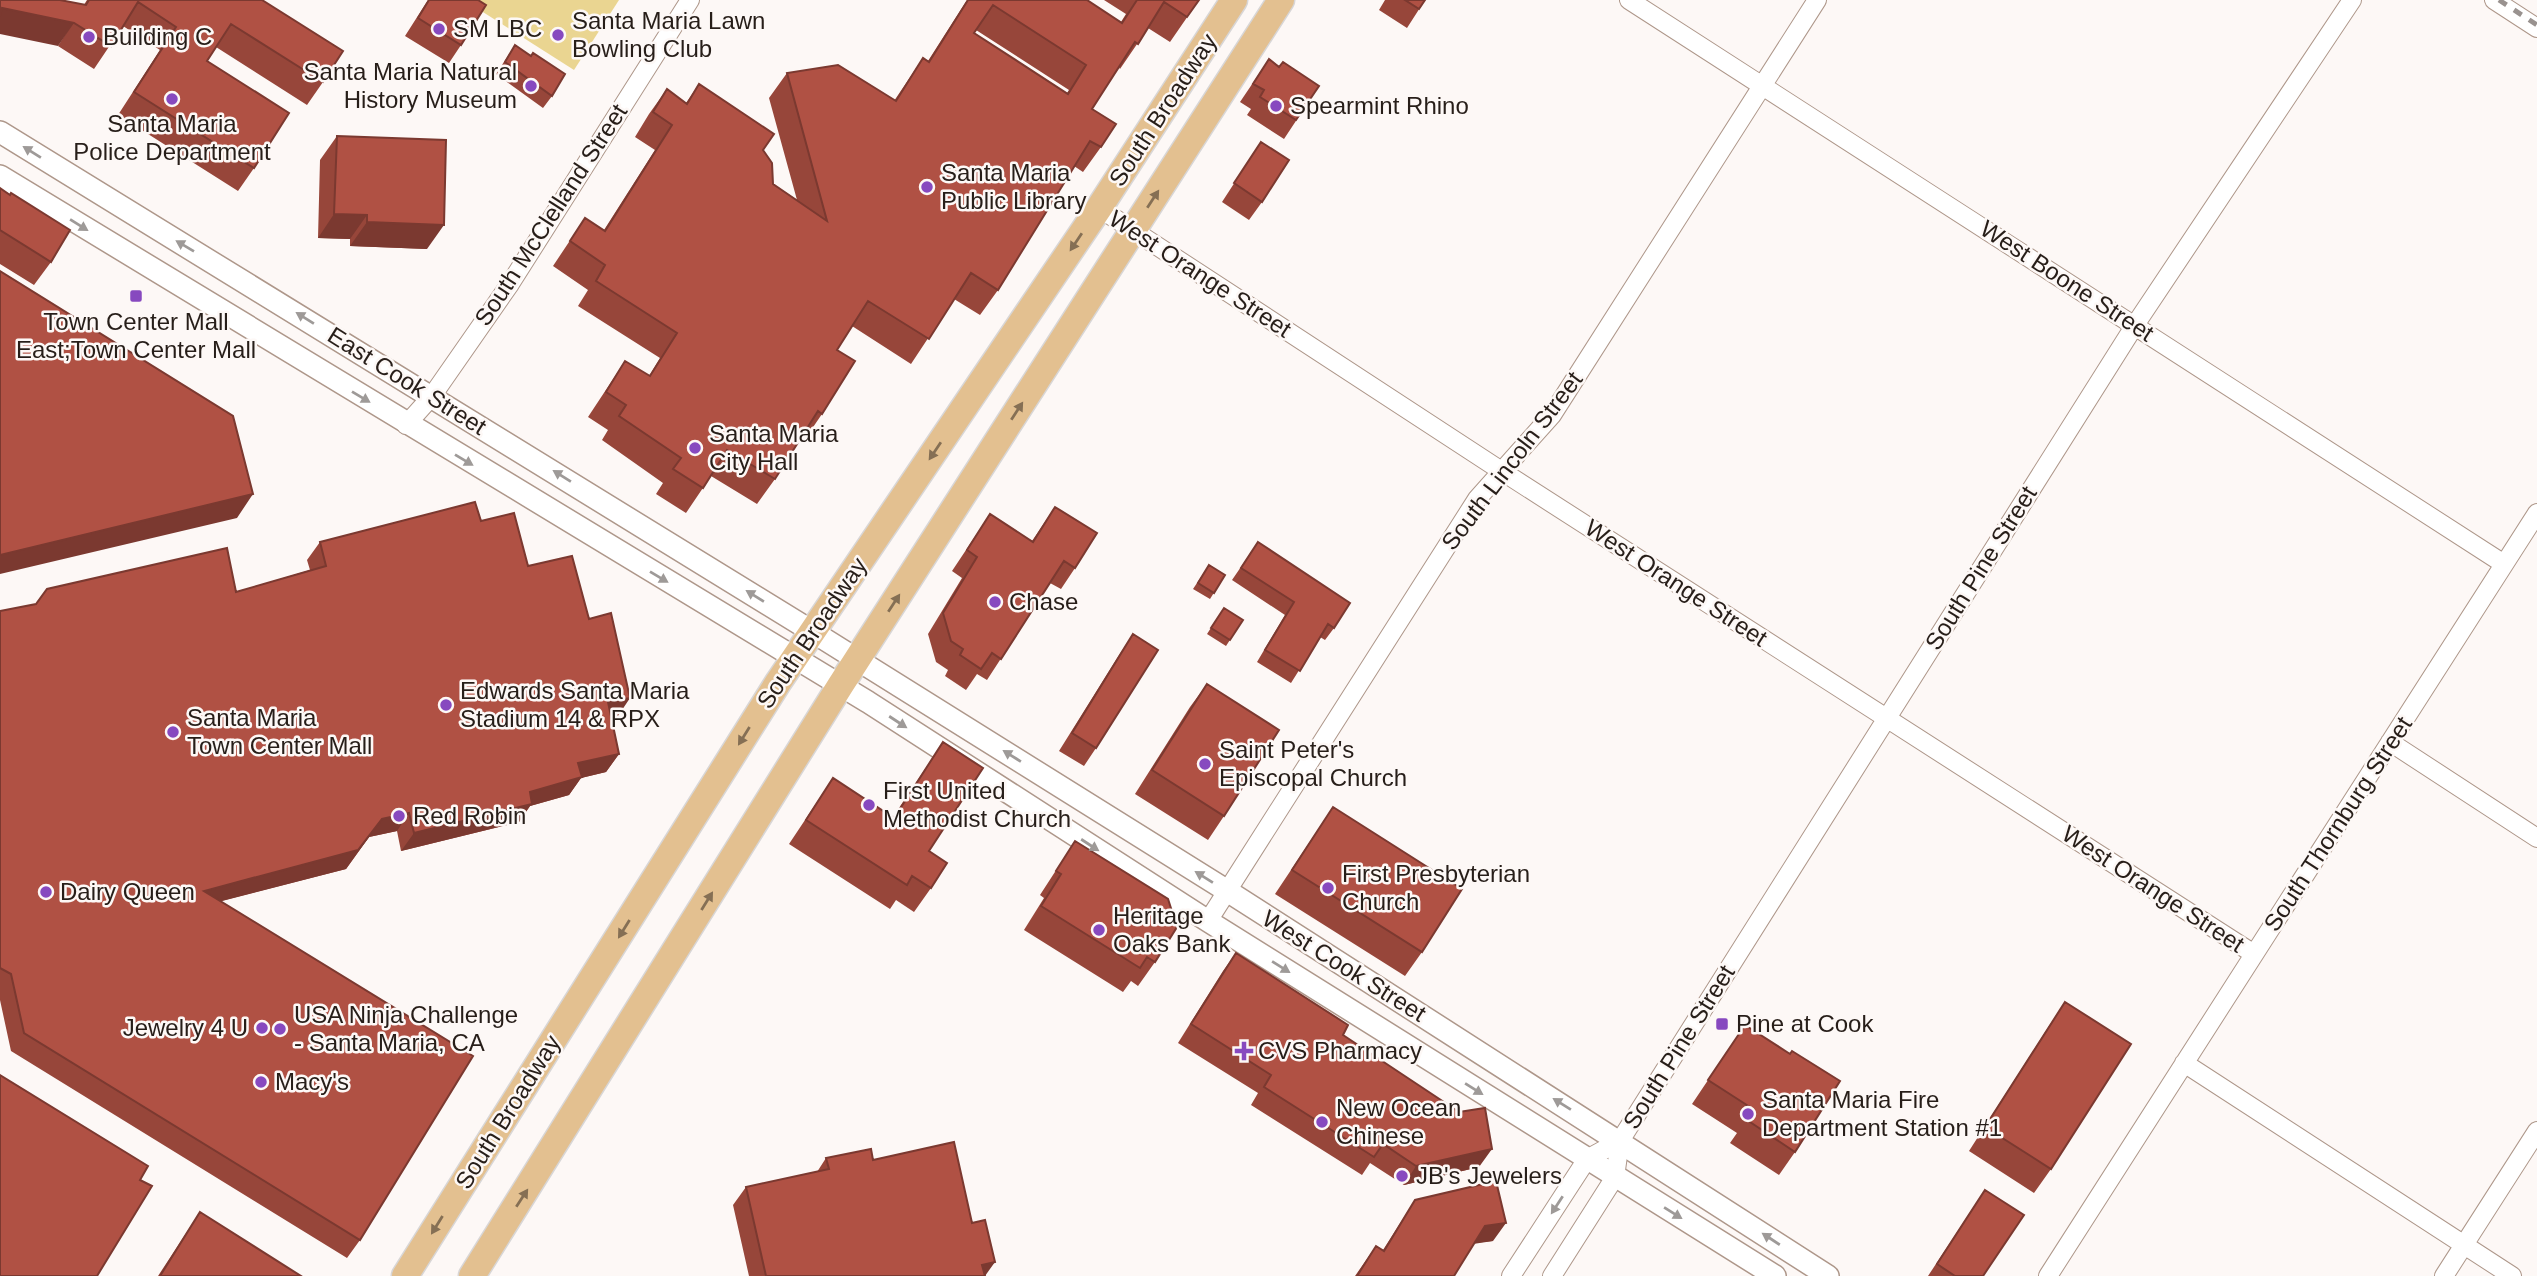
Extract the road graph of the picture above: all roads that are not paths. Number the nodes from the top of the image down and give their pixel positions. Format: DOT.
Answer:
graph roads {
  1 [pos="690,0"];
  2 [pos="1234,0"];
  3 [pos="1281,0"];
  4 [pos="1629,0"];
  5 [pos="1817,0"];
  6 [pos="2351,0"];
  7 [pos="2494,0"];
  8 [pos="2537,28"];
  9 [pos="1761,85"];
  10 [pos="0,132"];
  11 [pos="64,172"];
  12 [pos="0,176"];
  13 [pos="44,203"];
  14 [pos="1099,208"];
  15 [pos="1133,230"];
  16 [pos="2135,325"];
  17 [pos="432,396"];
  18 [pos="406,425"];
  19 [pos="1500,470"];
  20 [pos="2537,513"];
  21 [pos="2504,564"];
  22 [pos="813,632"];
  23 [pos="794,658"];
  24 [pos="857,660"];
  25 [pos="840,686"];
  26 [pos="1886,718"];
  27 [pos="2390,742"];
  28 [pos="2537,838"];
  29 [pos="1229,892"];
  30 [pos="1208,921"];
  31 [pos="2254,954"];
  32 [pos="2184,1063"];
  33 [pos="2537,1131"];
  34 [pos="1619,1141"];
  35 [pos="1587,1159"];
  36 [pos="1615,1177"];
  37 [pos="2464,1245"];
  38 [pos="405,1276"];
  39 [pos="472,1276"];
  40 [pos="1511,1276"];
  41 [pos="1552,1276"];
  42 [pos="1775,1276"];
  43 [pos="1828,1276"];
  44 [pos="2048,1276"];
  45 [pos="2444,1276"];
  46 [pos="2512,1276"];
  1 -- 17 [label="street, South McClelland Street"];
  2 -- 14 [label="main road, South Broadway"];
  15 -- 3 [label="main road, South Broadway, one-way"];
  4 -- 9 [label="street, West Boone Street"];
  5 -- 9 [label="street, South Lincoln Street"];
  6 -- 16 [label="street, South Pine Street"];
  7 -- 8 [label="street"];
  9 -- 16 [label="street, West Boone Street"];
  9 -- 19 [label="street, South Lincoln Street"];
  11 -- 10 [label="street, East Cook Street, one-way"];
  11 -- 13 [label="street"];
  17 -- 11 [label="street, East Cook Street, one-way"];
  12 -- 13 [label="street, East Cook Street"];
  13 -- 18 [label="street, East Cook Street, one-way"];
  14 -- 15 [label="street, West Orange Street"];
  14 -- 22 [label="main road, South Broadway, one-way"];
  15 -- 19 [label="street, West Orange Street"];
  24 -- 15 [label="main road, South Broadway, one-way"];
  16 -- 21 [label="street, West Boone Street"];
  16 -- 26 [label="street, South Pine Street"];
  17 -- 18 [label="street, South McClelland Street"];
  22 -- 17 [label="street, East Cook Street, one-way"];
  18 -- 23 [label="street, East Cook Street, one-way"];
  19 -- 26 [label="street, West Orange Street"];
  19 -- 29 [label="street, South Lincoln Street"];
  20 -- 21 [label="street, South Thornburg Street"];
  21 -- 27 [label="street, South Thornburg Street"];
  22 -- 23 [label="main road, South Broadway"];
  22 -- 24 [label="street, East Cook Street"];
  23 -- 25 [label="street, East Cook Street"];
  23 -- 38 [label="main road, South Broadway, one-way"];
  24 -- 25 [label="main road, South Broadway"];
  29 -- 24 [label="street, West Cook Street, one-way"];
  25 -- 30 [label="street, West Cook Street, one-way"];
  39 -- 25 [label="main road, South Broadway, one-way"];
  26 -- 31 [label="street, West Orange Street"];
  26 -- 34 [label="street, South Pine Street"];
  27 -- 28 [label="street"];
  27 -- 31 [label="street, South Thornburg Street"];
  29 -- 30 [label="street, South Lincoln Street"];
  34 -- 29 [label="street, West Cook Street, one-way"];
  30 -- 35 [label="street, West Cook Street, one-way"];
  31 -- 32 [label="street, South Thornburg Street"];
  32 -- 37 [label="street"];
  32 -- 44 [label="street, South Thornburg Street"];
  33 -- 37 [label="street"];
  34 -- 35 [label="street, South Pine Street"];
  34 -- 36 [label="street, South Pine Street"];
  43 -- 34 [label="street, West Cook Street, one-way"];
  35 -- 36 [label="street, West Cook Street"];
  35 -- 40 [label="street, South Pine Street, one-way"];
  36 -- 41 [label="street, South Pine Street"];
  36 -- 42 [label="street, West Cook Street, one-way"];
  37 -- 45 [label="street"];
  37 -- 46 [label="street"];
}
